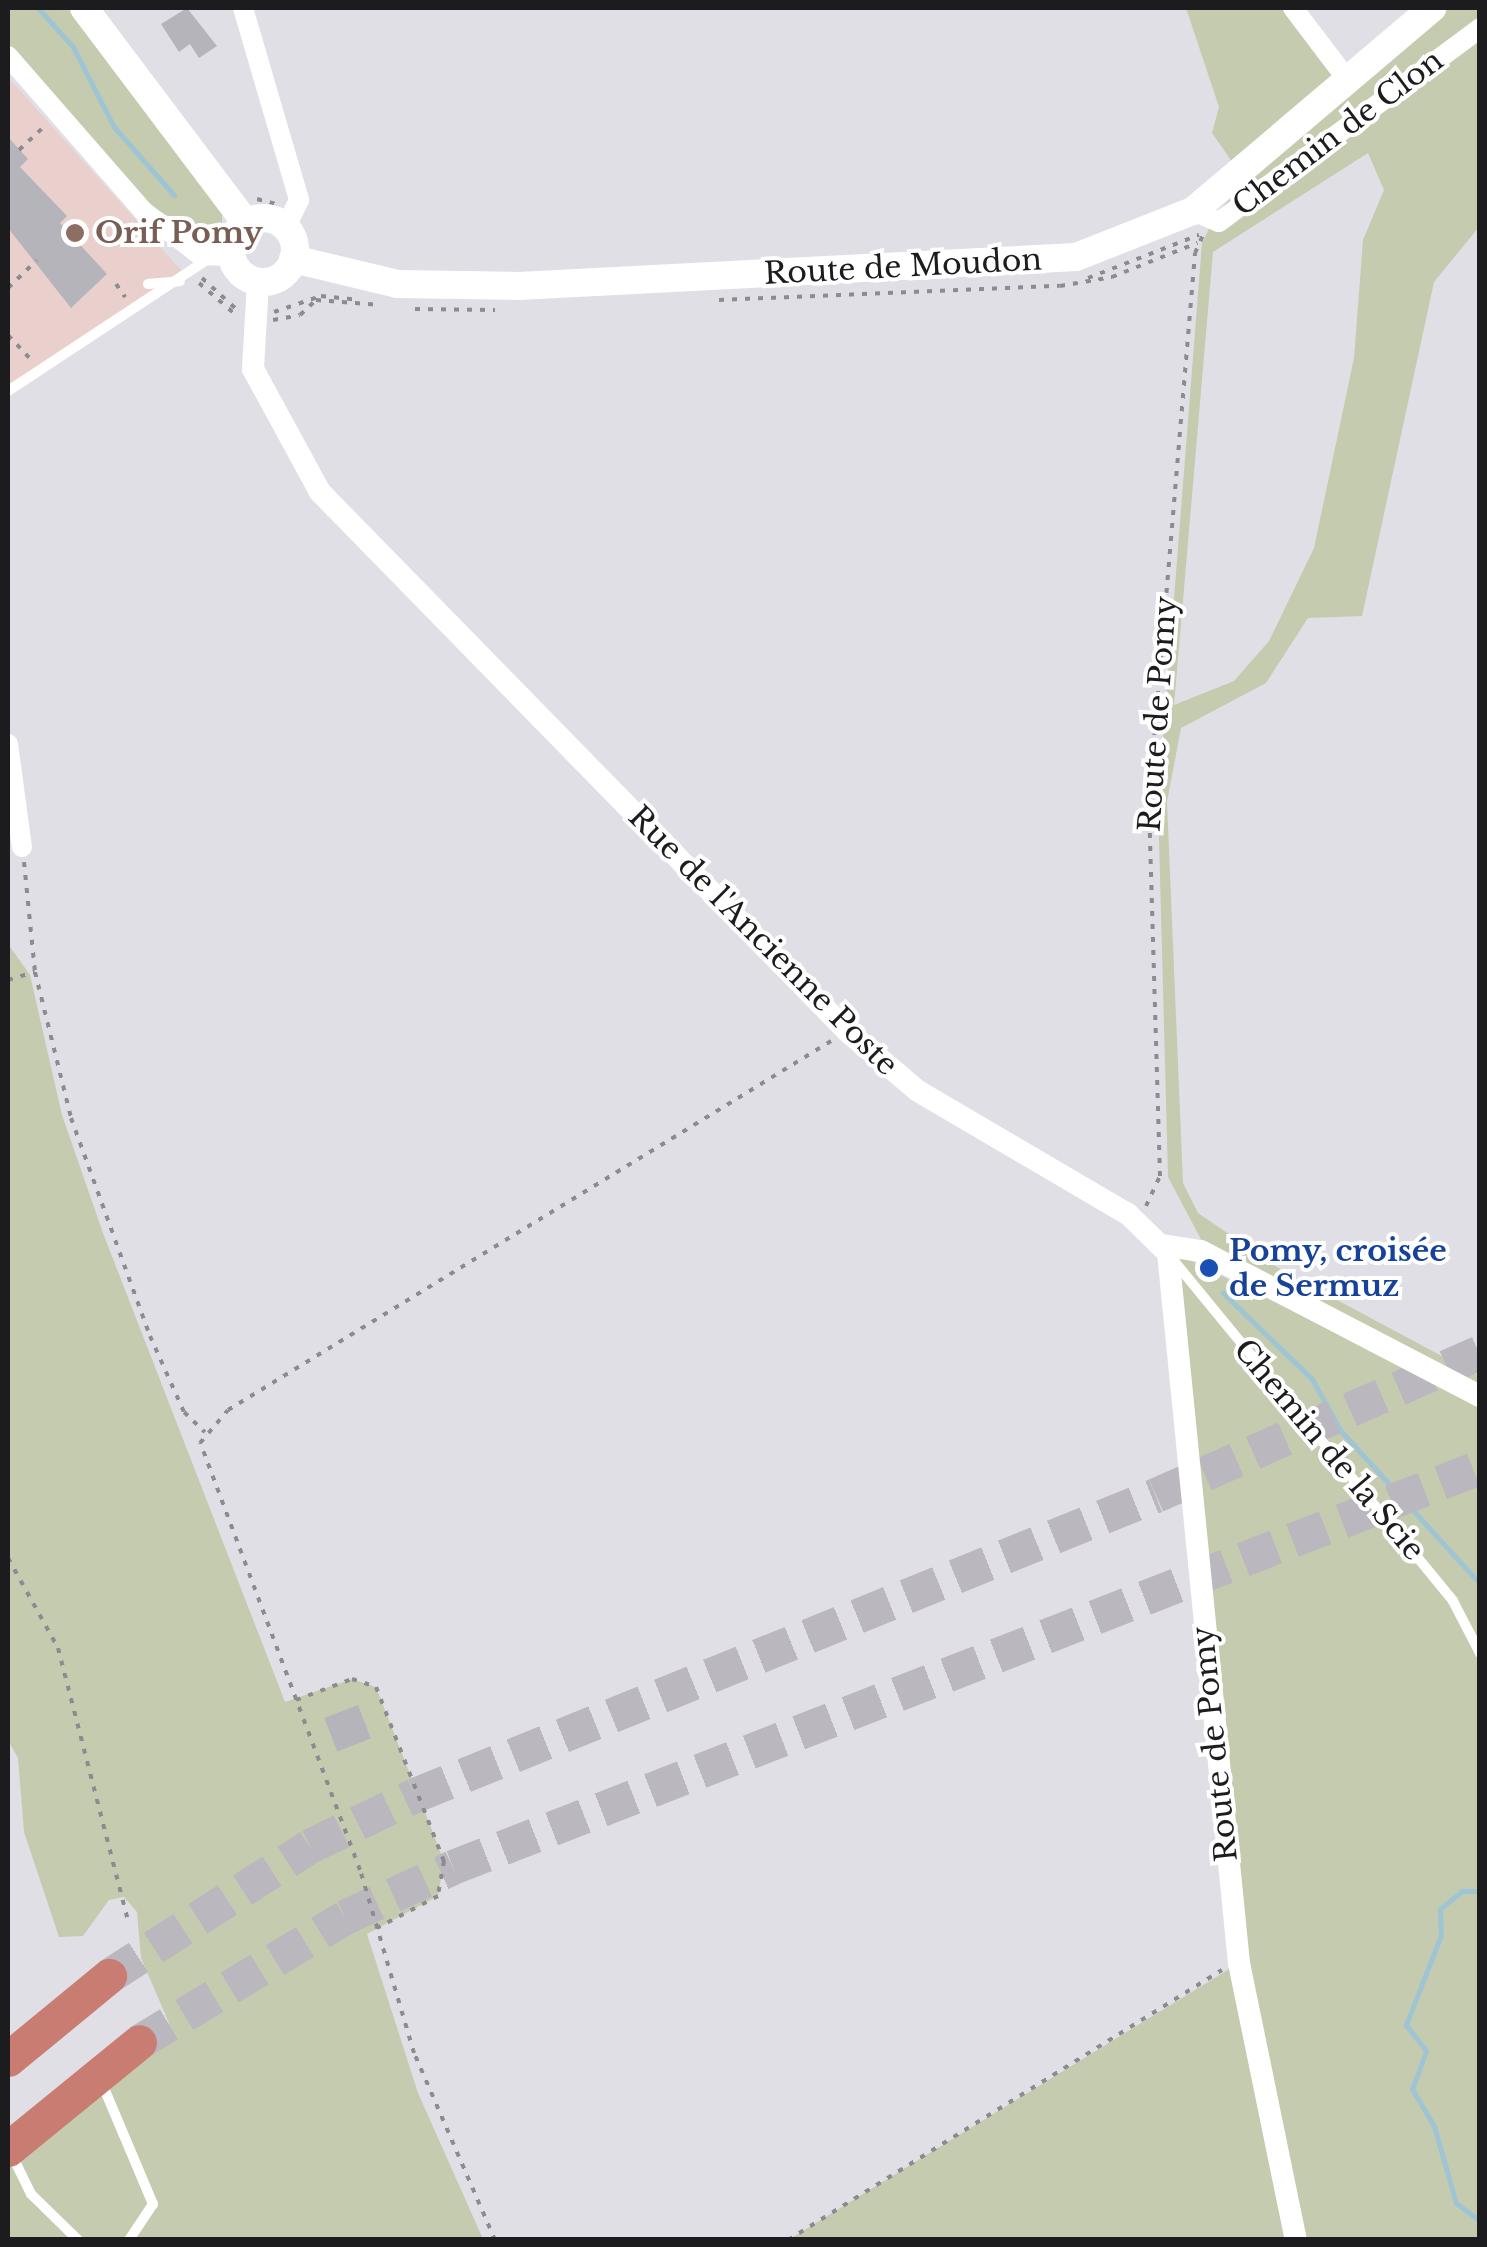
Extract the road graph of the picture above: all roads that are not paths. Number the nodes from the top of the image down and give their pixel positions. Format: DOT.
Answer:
graph roads {
  1 [pos="84,8"];
  2 [pos="242,8"];
  3 [pos="1293,8"];
  4 [pos="1432,8"];
  5 [pos="1480,28"];
  6 [pos="8,56"];
  7 [pos="1350,83"];
  8 [pos="1193,211"];
  9 [pos="286,214"];
  10 [pos="246,222"];
  11 [pos="221,257"];
  12 [pos="293,259"];
  13 [pos="192,277"];
  14 [pos="258,282"];
  15 [pos="148,284"];
  16 [pos="8,391"];
  17 [pos="8,744"];
  18 [pos="22,847"];
  19 [pos="1165,1249"];
  20 [pos="1480,1396"];
  21 [pos="1480,1653"];
  22 [pos="109,1976"];
  23 [pos="139,2042"];
  24 [pos="8,2060"];
  25 [pos="97,2073"];
  26 [pos="14,2142"];
  27 [pos="78,2240"];
  28 [pos="129,2240"];
  29 [pos="1296,2240"];
  1 -- 10 [label="main road"];
  2 -- 9 [label="street"];
  3 -- 7 [label="street"];
  4 -- 7 [label="main road, Route de Moudon"];
  5 -- 8 [label="street, Chemin de Clon"];
  6 -- 11 [label="street"];
  7 -- 8 [label="main road, Route de Moudon"];
  8 -- 12 [label="main road, Route de Moudon"];
  9 -- 10 [label="main road"];
  9 -- 12 [label="main road"];
  10 -- 11 [label="main road"];
  11 -- 13 [label="lane"];
  11 -- 14 [label="main road"];
  12 -- 14 [label="main road"];
  13 -- 15 [label="lane"];
  13 -- 16 [label="lane"];
  14 -- 19 [label="street, Rue de l'Ancienne Poste"];
  17 -- 18 [label="street"];
  19 -- 20 [label="street"];
  19 -- 21 [label="lane, Chemin de la Scie"];
  19 -- 29 [label="street, Route de Pomy"];
  22 -- 24 [label="highway"];
  23 -- 25 [label="highway"];
  25 -- 26 [label="highway"];
  25 -- 28 [label="lane"];
  26 -- 27 [label="lane"];
}
